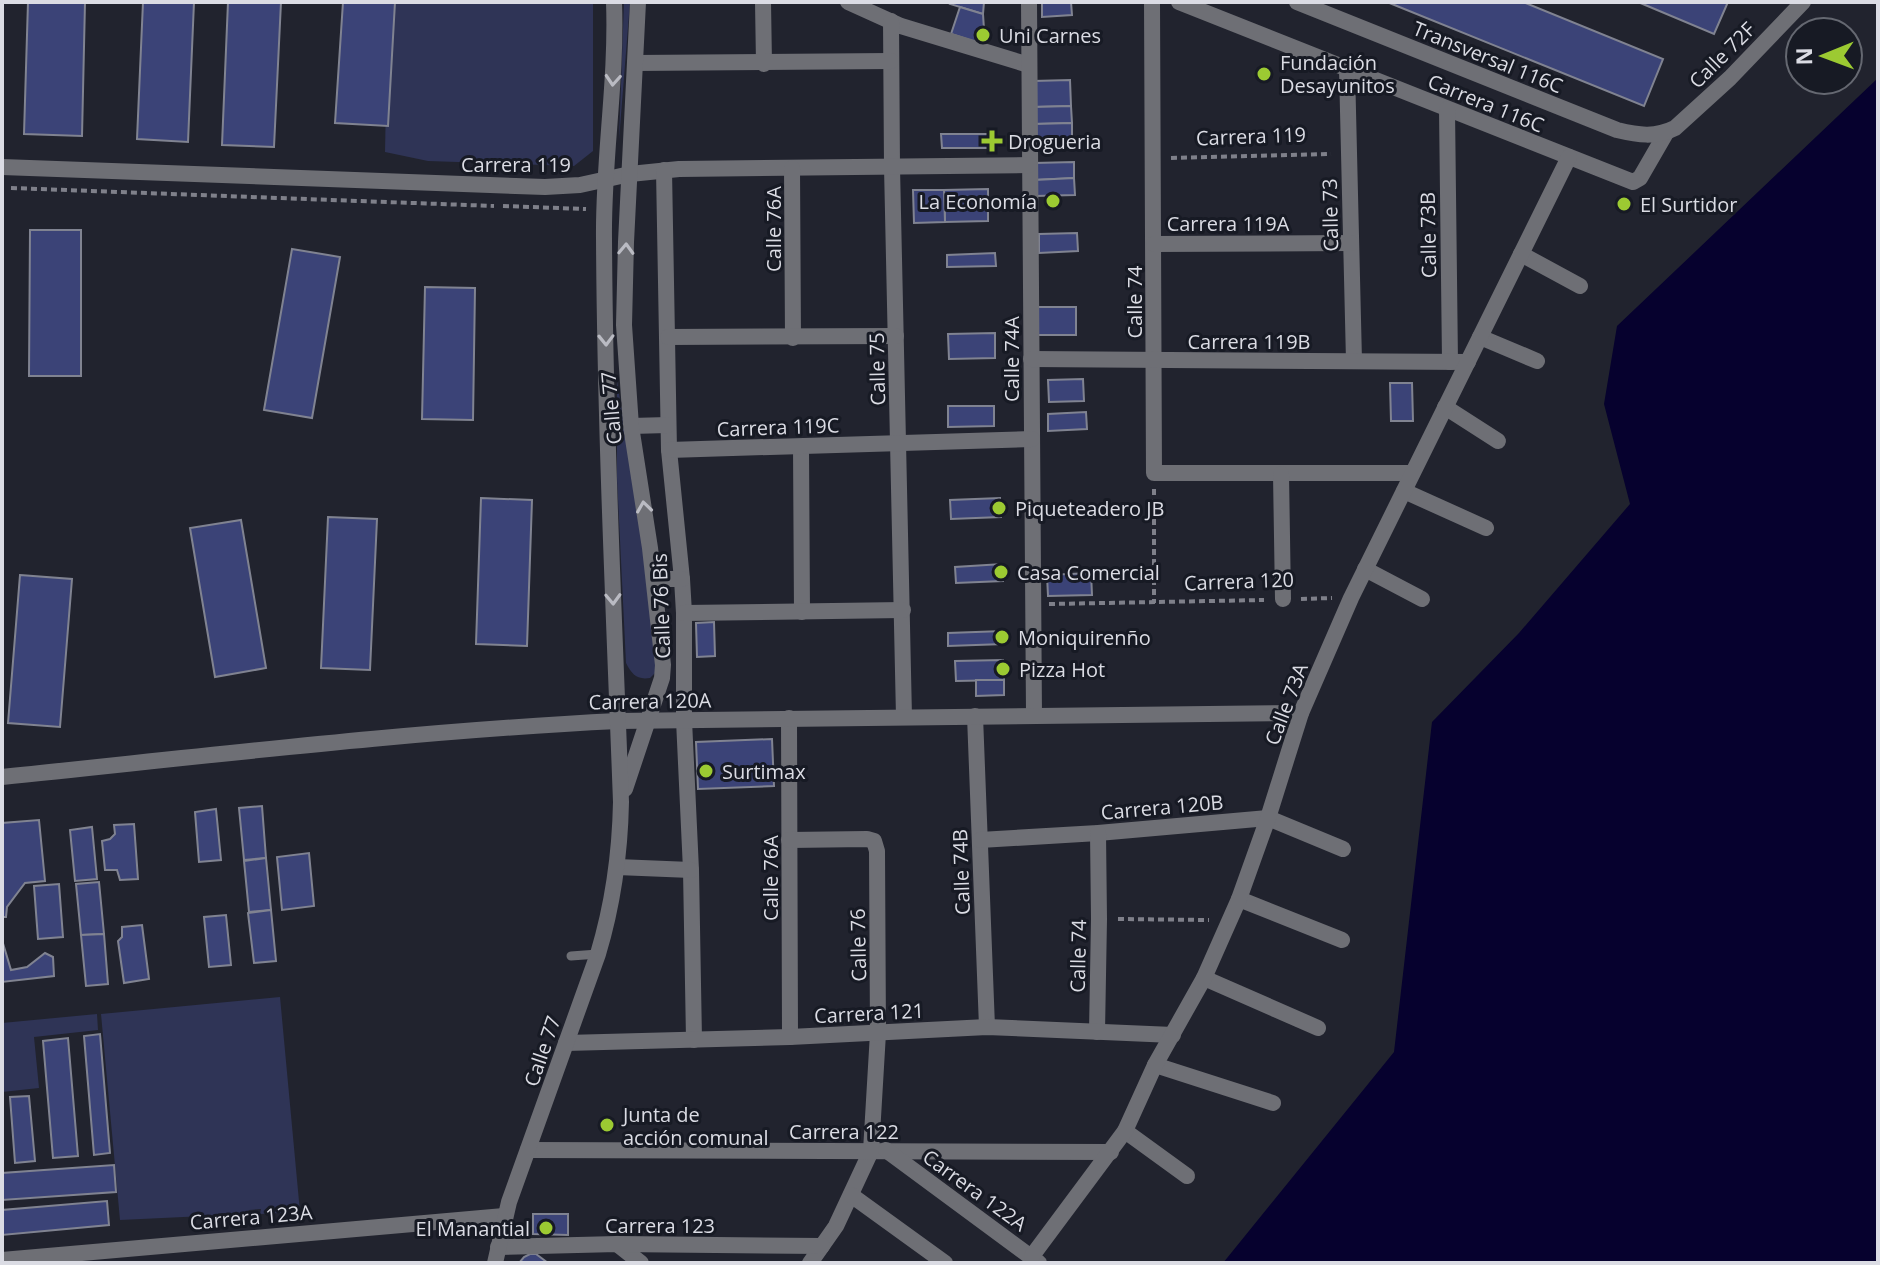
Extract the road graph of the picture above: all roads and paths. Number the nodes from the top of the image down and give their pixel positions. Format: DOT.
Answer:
graph roads {
  1 [pos="614,2"];
  2 [pos="638,2"];
  3 [pos="763,2"];
  4 [pos="848,2"];
  5 [pos="1029,2"];
  6 [pos="1152,2"];
  7 [pos="1179,2"];
  8 [pos="1297,2"];
  9 [pos="1803,2"];
  10 [pos="891,21"];
  11 [pos="891,61"];
  12 [pos="635,63"];
  13 [pos="764,64"];
  14 [pos="1029,65"];
  15 [pos="1347,69"];
  16 [pos="1447,109"];
  17 [pos="1666,133"];
  18 [pos="1349,153"];
  19 [pos="1569,157"];
  20 [pos="1154,159"];
  21 [pos="1029,165"];
  22 [pos="2,167"];
  23 [pos="892,167"];
  24 [pos="792,168"];
  25 [pos="664,170"];
  26 [pos="630,174"];
  27 [pos="606,180"];
  28 [pos="2,188"];
  29 [pos="604,210"];
  30 [pos="1351,243"];
  31 [pos="1154,244"];
  32 [pos="1521,254"];
  33 [pos="1580,286"];
  34 [pos="896,336"];
  35 [pos="668,337"];
  36 [pos="1480,337"];
  37 [pos="793,338"];
  38 [pos="1031,359"];
  39 [pos="1154,360"];
  40 [pos="1354,361"];
  41 [pos="1537,361"];
  42 [pos="1450,362"];
  43 [pos="1468,362"];
  44 [pos="1445,407"];
  45 [pos="668,425"];
  46 [pos="631,426"];
  47 [pos="1032,439"];
  48 [pos="1498,441"];
  49 [pos="899,442"];
  50 [pos="801,447"];
  51 [pos="669,450"];
  52 [pos="1154,473"];
  53 [pos="1412,473"];
  54 [pos="1281,474"];
  55 [pos="1404,491"];
  56 [pos="1486,528"];
  57 [pos="1365,569"];
  58 [pos="654,579"];
  59 [pos="682,579"];
  60 [pos="1351,598"];
  61 [pos="1283,599"];
  62 [pos="1422,599"];
  63 [pos="1154,603"];
  64 [pos="1033,605"];
  65 [pos="903,610"];
  66 [pos="802,612"];
  67 [pos="684,613"];
  68 [pos="1301,713"];
  69 [pos="1034,715"];
  70 [pos="975,716"];
  71 [pos="904,717"];
  72 [pos="789,718"];
  73 [pos="647,720"];
  74 [pos="684,720"];
  75 [pos="618,721"];
  76 [pos="2,777"];
  77 [pos="621,802"];
  78 [pos="1268,818"];
  79 [pos="1098,833"];
  80 [pos="789,840"];
  81 [pos="980,840"];
  82 [pos="1343,849"];
  83 [pos="617,867"];
  84 [pos="691,870"];
  85 [pos="1239,899"];
  86 [pos="1099,919"];
  87 [pos="1229,920"];
  88 [pos="1342,940"];
  89 [pos="598,954"];
  90 [pos="571,956"];
  91 [pos="1204,978"];
  92 [pos="987,1027"];
  93 [pos="1318,1028"];
  94 [pos="1097,1032"];
  95 [pos="878,1033"];
  96 [pos="1173,1035"];
  97 [pos="790,1037"];
  98 [pos="694,1040"];
  99 [pos="566,1043"];
  100 [pos="1155,1065"];
  101 [pos="1273,1103"];
  102 [pos="1125,1131"];
  103 [pos="528,1150"];
  104 [pos="879,1150"];
  105 [pos="1111,1152"];
  106 [pos="1187,1176"];
  107 [pos="851,1195"];
  108 [pos="504,1216"];
  109 [pos="617,1244"];
  110 [pos="822,1246"];
  111 [pos="496,1255"];
  112 [pos="2,1260"];
  113 [pos="1035,1260"];
  114 [pos="641,1263"];
  115 [pos="810,1263"];
  116 [pos="945,1263"];
  1 -- 27 [label="street, Calle 77, one-way"];
  2 -- 12 [label="street, Calle 77"];
  3 -- 13 [label="street"];
  4 -- 10 [label="street"];
  5 -- 14 [label="street, Calle 74A"];
  6 -- 20 [label="street, Calle 74"];
  7 -- 15 [label="street, Carrera 116C"];
  8 -- 17 [label="street, Transversal 116C"];
  9 -- 17 [label="street, Calle 72F"];
  10 -- 11 [label="street, Calle 75"];
  10 -- 14 [label="street"];
  11 -- 13 [label="street"];
  11 -- 23 [label="street, Calle 75"];
  12 -- 13 [label="street"];
  12 -- 26 [label="street, Calle 77"];
  14 -- 21 [label="street, Calle 74A"];
  15 -- 16 [label="street, Carrera 116C"];
  15 -- 18 [label="street, Calle 73"];
  16 -- 19 [label="street, Carrera 116C"];
  16 -- 42 [label="street, Calle 73B"];
  17 -- 19 [label="street, Carrera 116C"];
  18 -- 20 [label="path, Carrera 119"];
  18 -- 30 [label="street, Calle 73"];
  19 -- 32 [label="street, Calle 73A"];
  20 -- 31 [label="street, Calle 74"];
  21 -- 23 [label="street, Carrera 119"];
  21 -- 38 [label="street, Calle 74A"];
  22 -- 27 [label="street, Carrera 119"];
  23 -- 24 [label="street, Carrera 119"];
  23 -- 34 [label="street, Calle 75"];
  24 -- 25 [label="street, Carrera 119"];
  24 -- 37 [label="street, Calle 76A"];
  25 -- 26 [label="street, Carrera 119"];
  25 -- 35 [label="street, Calle 76 Bis"];
  26 -- 27 [label="street, Carrera 119"];
  46 -- 26 [label="street, Calle 77, one-way"];
  27 -- 29 [label="street, Calle 77"];
  28 -- 29 [label="path"];
  29 -- 75 [label="street, Calle 77, one-way"];
  30 -- 31 [label="street, Carrera 119A"];
  30 -- 40 [label="street, Calle 73"];
  31 -- 39 [label="street, Calle 74"];
  32 -- 33 [label="street"];
  32 -- 36 [label="street, Calle 73A"];
  34 -- 37 [label="street"];
  34 -- 49 [label="street, Calle 75"];
  35 -- 37 [label="street"];
  35 -- 45 [label="street, Calle 76 Bis"];
  36 -- 41 [label="street"];
  36 -- 43 [label="street, Calle 73A"];
  38 -- 39 [label="street, Carrera 119B"];
  38 -- 47 [label="street, Calle 74A"];
  39 -- 40 [label="street, Carrera 119B"];
  39 -- 52 [label="street, Calle 74"];
  40 -- 42 [label="street, Carrera 119B"];
  42 -- 43 [label="street, Carrera 119B"];
  43 -- 44 [label="street, Calle 73A"];
  44 -- 48 [label="street"];
  44 -- 53 [label="street, Calle 73A"];
  45 -- 46 [label="street"];
  45 -- 51 [label="street, Calle 76 Bis"];
  58 -- 46 [label="street, Calle 77, one-way"];
  47 -- 49 [label="street, Carrera 119C"];
  47 -- 64 [label="street, Calle 74A"];
  49 -- 50 [label="street, Carrera 119C"];
  49 -- 65 [label="street, Calle 75"];
  50 -- 51 [label="street, Carrera 119C"];
  50 -- 66 [label="street"];
  51 -- 59 [label="street, Calle 76 Bis"];
  52 -- 54 [label="street"];
  52 -- 63 [label="path"];
  53 -- 54 [label="street"];
  53 -- 55 [label="street, Calle 73A"];
  54 -- 61 [label="street"];
  55 -- 56 [label="street"];
  55 -- 57 [label="street, Calle 73A"];
  57 -- 60 [label="street, Calle 73A"];
  57 -- 62 [label="street"];
  58 -- 59 [label="street"];
  58 -- 73 [label="street, Calle 77"];
  59 -- 67 [label="street, Calle 76 Bis"];
  60 -- 61 [label="path, Carrera 120"];
  60 -- 68 [label="street, Calle 73A"];
  61 -- 63 [label="path, Carrera 120"];
  63 -- 64 [label="path, Carrera 120"];
  64 -- 69 [label="street, Calle 74A"];
  65 -- 66 [label="street"];
  65 -- 71 [label="street, Calle 75"];
  66 -- 67 [label="street"];
  67 -- 74 [label="street, Calle 76 Bis"];
  68 -- 69 [label="street, Carrera 120A"];
  68 -- 78 [label="street, Calle 73A"];
  69 -- 70 [label="street, Carrera 120A"];
  70 -- 71 [label="street, Carrera 120A"];
  70 -- 81 [label="street, Calle 74B"];
  71 -- 72 [label="street, Carrera 120A"];
  72 -- 74 [label="street, Carrera 120A"];
  72 -- 80 [label="street, Calle 76A"];
  73 -- 74 [label="street, Carrera 120A"];
  73 -- 75 [label="street, Carrera 120A"];
  73 -- 77 [label="street, Calle 77"];
  74 -- 84 [label="street, Calle 76 Bis"];
  75 -- 76 [label="street, Carrera 120A"];
  75 -- 77 [label="street, Calle 77"];
  77 -- 83 [label="street, Calle 77"];
  78 -- 79 [label="street, Carrera 120B"];
  78 -- 82 [label="street, Carrera 120B"];
  78 -- 85 [label="street, Calle 73A"];
  79 -- 81 [label="street, Carrera 120B"];
  79 -- 86 [label="street, Calle 74"];
  80 -- 95 [label="street, Calle 76"];
  80 -- 97 [label="street, Calle 76A"];
  81 -- 92 [label="street, Calle 74B"];
  83 -- 84 [label="street"];
  83 -- 89 [label="street, Calle 77"];
  84 -- 98 [label="street, Calle 76 Bis"];
  85 -- 87 [label="street, Calle 73A"];
  85 -- 88 [label="street"];
  86 -- 87 [label="path"];
  86 -- 94 [label="street, Calle 74"];
  87 -- 91 [label="street, Calle 73A"];
  89 -- 90 [label="lane"];
  89 -- 99 [label="street, Calle 77"];
  91 -- 93 [label="street"];
  91 -- 96 [label="street, Calle 73A"];
  92 -- 94 [label="street, Carrera 121"];
  92 -- 95 [label="street, Carrera 121"];
  94 -- 96 [label="street, Carrera 121"];
  95 -- 97 [label="street, Carrera 121"];
  95 -- 104 [label="street, Calle 76"];
  96 -- 100 [label="street, Calle 73A"];
  97 -- 98 [label="street, Carrera 121"];
  98 -- 99 [label="street, Carrera 121"];
  99 -- 103 [label="street, Calle 77"];
  100 -- 101 [label="street"];
  100 -- 102 [label="street, Calle 73A"];
  102 -- 105 [label="street, Calle 73A"];
  102 -- 106 [label="street"];
  103 -- 104 [label="street, Carrera 122"];
  103 -- 108 [label="street, Calle 77"];
  104 -- 105 [label="street, Carrera 122"];
  104 -- 107 [label="street, Calle 76"];
  104 -- 113 [label="street, Carrera 122A"];
  105 -- 113 [label="street, Calle 73A"];
  107 -- 110 [label="street, Calle 76"];
  107 -- 116 [label="street"];
  108 -- 111 [label="street, Calle 77"];
  108 -- 112 [label="street, Carrera 123A"];
  109 -- 110 [label="street, Carrera 123"];
  109 -- 111 [label="street, Carrera 123"];
  109 -- 114 [label="street"];
  110 -- 115 [label="street, Calle 76"];
}
